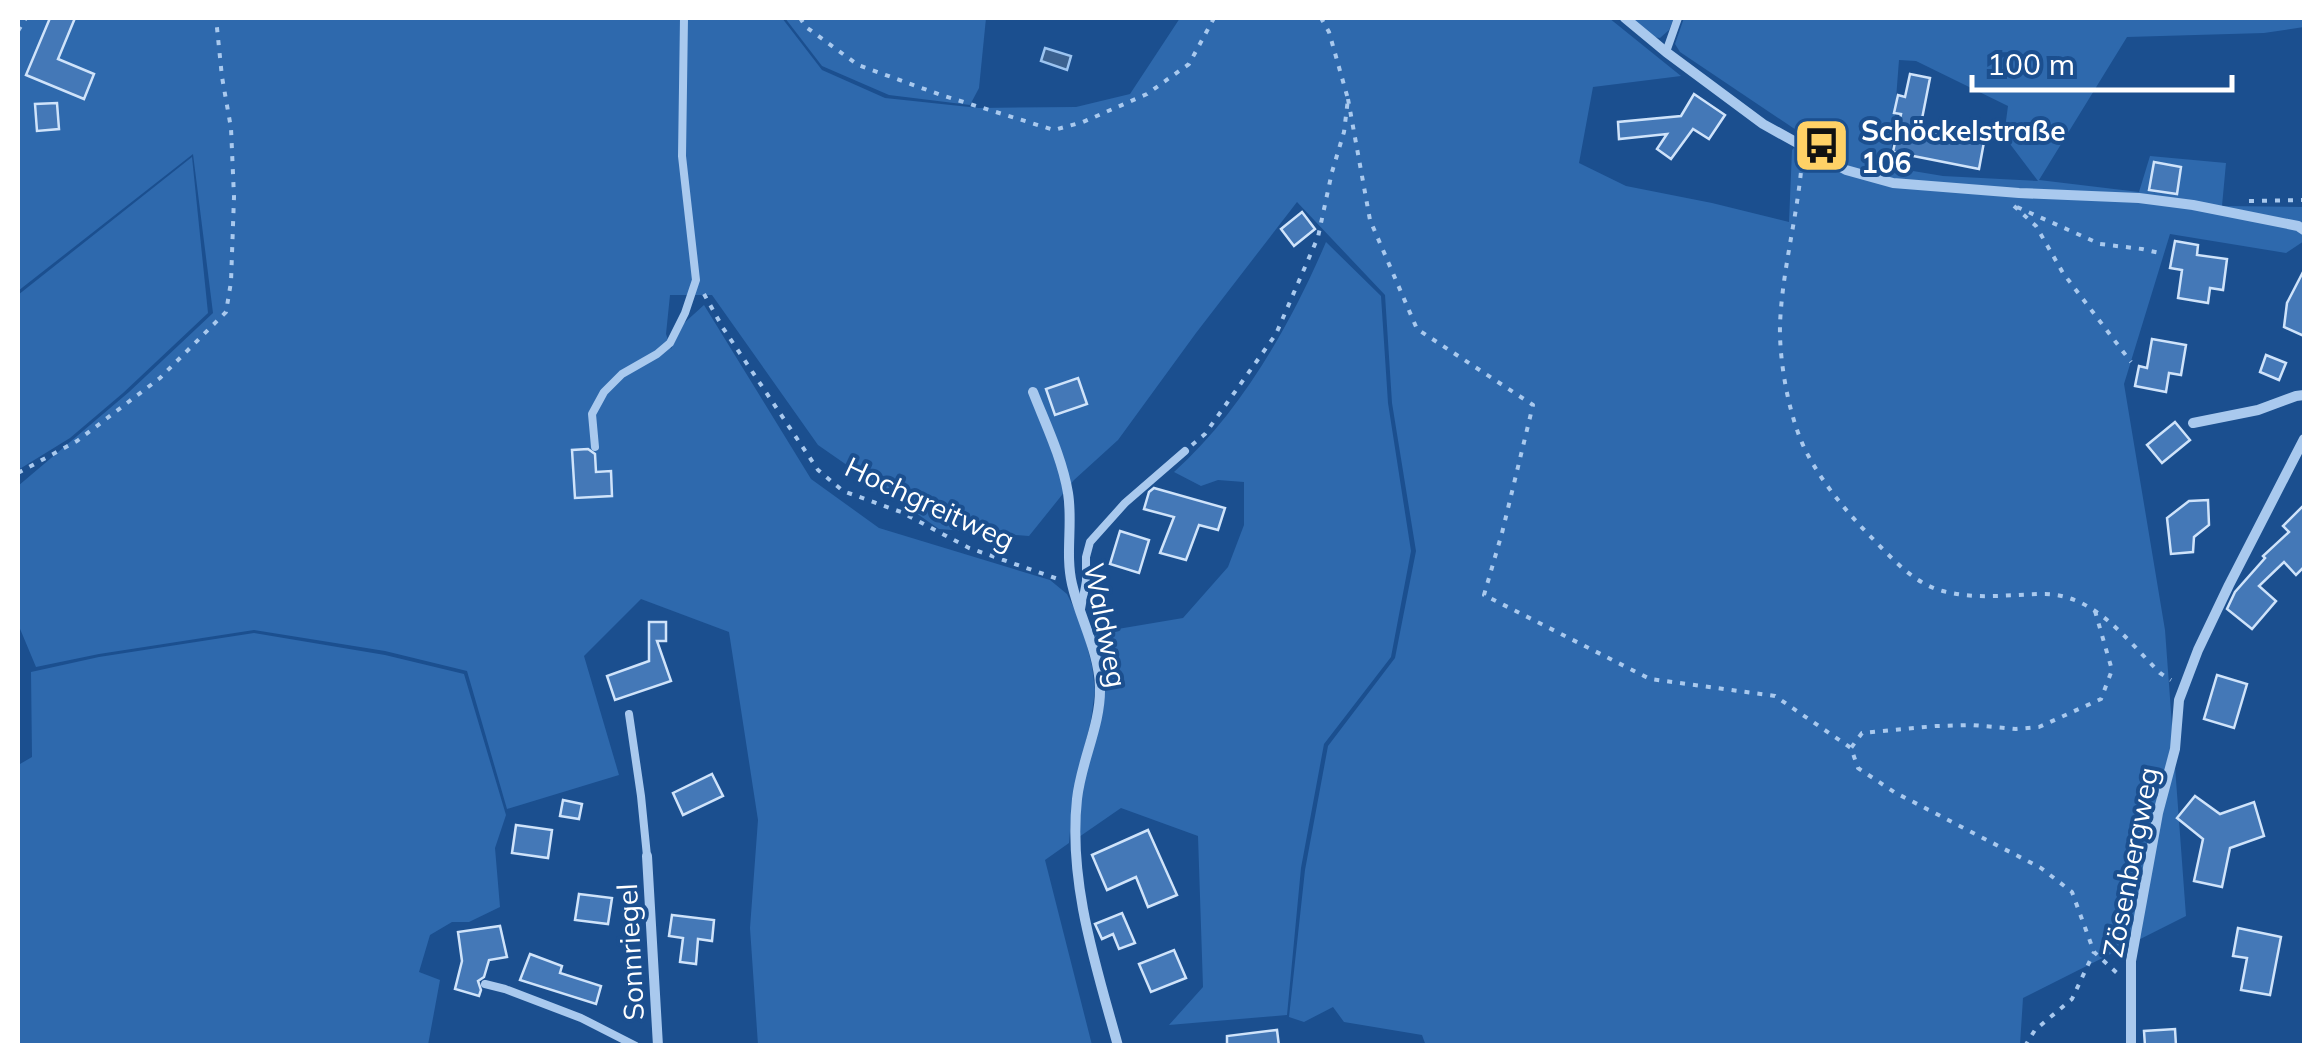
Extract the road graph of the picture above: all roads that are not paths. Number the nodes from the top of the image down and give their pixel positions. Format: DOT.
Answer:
graph roads {
  1 [pos="684,18"];
  2 [pos="1624,18"];
  3 [pos="1678,18"];
  4 [pos="1666,52"];
  5 [pos="2304,230"];
  6 [pos="1033,392"];
  7 [pos="2304,395"];
  8 [pos="2192,423"];
  9 [pos="2304,440"];
  10 [pos="595,448"];
  11 [pos="1185,452"];
  12 [pos="1081,609"];
  13 [pos="629,714"];
  14 [pos="647,856"];
  15 [pos="484,984"];
  16 [pos="636,1046"];
  17 [pos="658,1046"];
  18 [pos="1118,1046"];
  19 [pos="2131,1046"];
  1 -- 10 [label="lane"];
  2 -- 4 [label="street"];
  3 -- 4 [label="lane"];
  4 -- 5 [label="street"];
  6 -- 12 [label="street, Waldweg"];
  7 -- 8 [label="street"];
  9 -- 19 [label="street, Zösenbergweg"];
  11 -- 12 [label="lane"];
  12 -- 18 [label="street, Waldweg"];
  13 -- 14 [label="lane"];
  14 -- 17 [label="street, Sonnriegel"];
  15 -- 16 [label="lane"];
}
